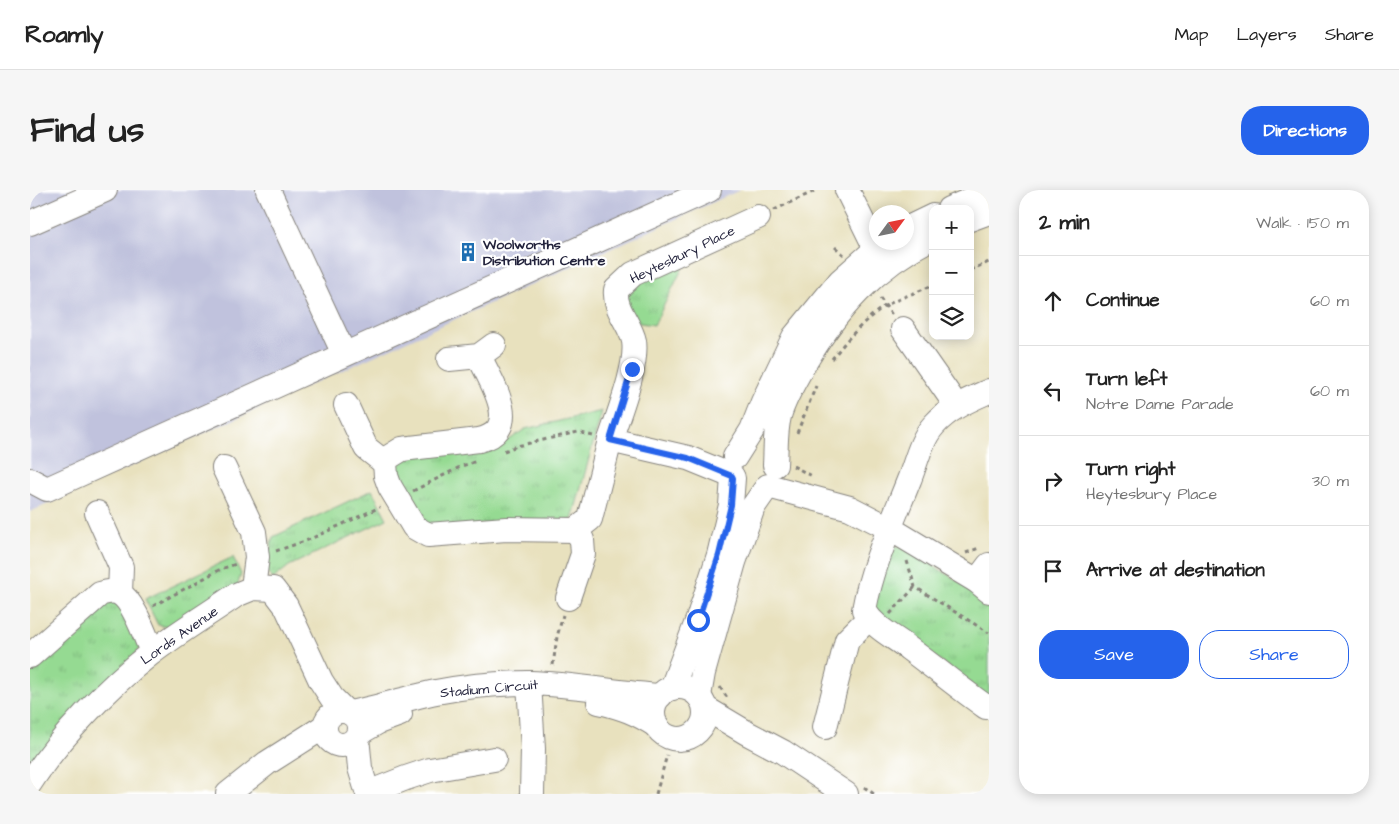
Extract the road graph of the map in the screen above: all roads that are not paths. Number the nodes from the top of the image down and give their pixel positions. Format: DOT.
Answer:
graph roads {
  1 [pos="105,190"];
  2 [pos="268,190"];
  3 [pos="709,190"];
  4 [pos="847,190"];
  5 [pos="973,190"];
  6 [pos="989,192"];
  7 [pos="954,205"];
  8 [pos="958,205"];
  9 [pos="989,212"];
  10 [pos="758,217"];
  11 [pos="929,218"];
  12 [pos="974,218"];
  13 [pos="30,223"];
  14 [pos="914,225"];
  15 [pos="929,238"];
  16 [pos="883,252"];
  17 [pos="903,329"];
  18 [pos="344,354"];
  19 [pos="450,359"];
  20 [pos="989,391"];
  21 [pos="346,405"];
  22 [pos="956,405"];
  23 [pos="610,440"];
  24 [pos="385,463"];
  25 [pos="734,467"];
  26 [pos="224,468"];
  27 [pos="772,476"];
  28 [pos="30,480"];
  29 [pos="97,513"];
  30 [pos="576,530"];
  31 [pos="894,531"];
  32 [pos="985,579"];
  33 [pos="253,588"];
  34 [pos="120,593"];
  35 [pos="568,598"];
  36 [pos="873,622"];
  37 [pos="152,652"];
  38 [pos="30,656"];
  39 [pos="666,692"];
  40 [pos="530,699"];
  41 [pos="702,702"];
  42 [pos="989,706"];
  43 [pos="657,726"];
  44 [pos="825,727"];
  45 [pos="343,728"];
  46 [pos="694,734"];
  47 [pos="494,759"];
  48 [pos="518,775"];
  49 [pos="32,778"];
  50 [pos="819,792"];
  51 [pos="228,794"];
  52 [pos="246,794"];
  53 [pos="368,794"];
  54 [pos="532,794"];
  55 [pos="846,794"];
  1 -- 13 [label="street"];
  2 -- 18 [label="street"];
  3 -- 18 [label="street"];
  4 -- 16 [label="street"];
  5 -- 7 [label="street"];
  6 -- 8 [label="street"];
  9 -- 12 [label="street"];
  10 -- 23 [label="street, Heytesbury Place"];
  11 -- 14 [label="street"];
  15 -- 16 [label="street"];
  16 -- 25 [label="street"];
  16 -- 27 [label="street"];
  17 -- 22 [label="street"];
  18 -- 28 [label="street"];
  19 -- 24 [label="street"];
  20 -- 22 [label="street"];
  21 -- 24 [label="street"];
  22 -- 31 [label="street"];
  23 -- 25 [label="street"];
  23 -- 30 [label="street"];
  24 -- 30 [label="street"];
  25 -- 27 [label="street"];
  25 -- 27 [label="street"];
  25 -- 39 [label="street"];
  26 -- 33 [label="street"];
  27 -- 31 [label="street"];
  27 -- 41 [label="street"];
  29 -- 34 [label="street"];
  30 -- 35 [label="street"];
  31 -- 32 [label="street"];
  31 -- 36 [label="street"];
  33 -- 37 [label="street, Lords Avenue"];
  33 -- 45 [label="street"];
  34 -- 37 [label="street"];
  34 -- 38 [label="street"];
  36 -- 42 [label="street"];
  36 -- 44 [label="street"];
  37 -- 49 [label="street, Lords Avenue"];
  39 -- 40 [label="street, Stadium Circuit"];
  39 -- 41 [label="street"];
  39 -- 43 [label="street"];
  40 -- 43 [label="street, Stadium Circuit"];
  40 -- 45 [label="street, Stadium Circuit"];
  40 -- 48 [label="street"];
  40 -- 54 [label="street"];
  41 -- 46 [label="street"];
  41 -- 55 [label="street"];
  43 -- 46 [label="street"];
  45 -- 51 [label="street, Stadium Circuit"];
  45 -- 52 [label="street, Stadium Circuit"];
  45 -- 53 [label="street"];
  46 -- 50 [label="street"];
  47 -- 53 [label="street"];
}
